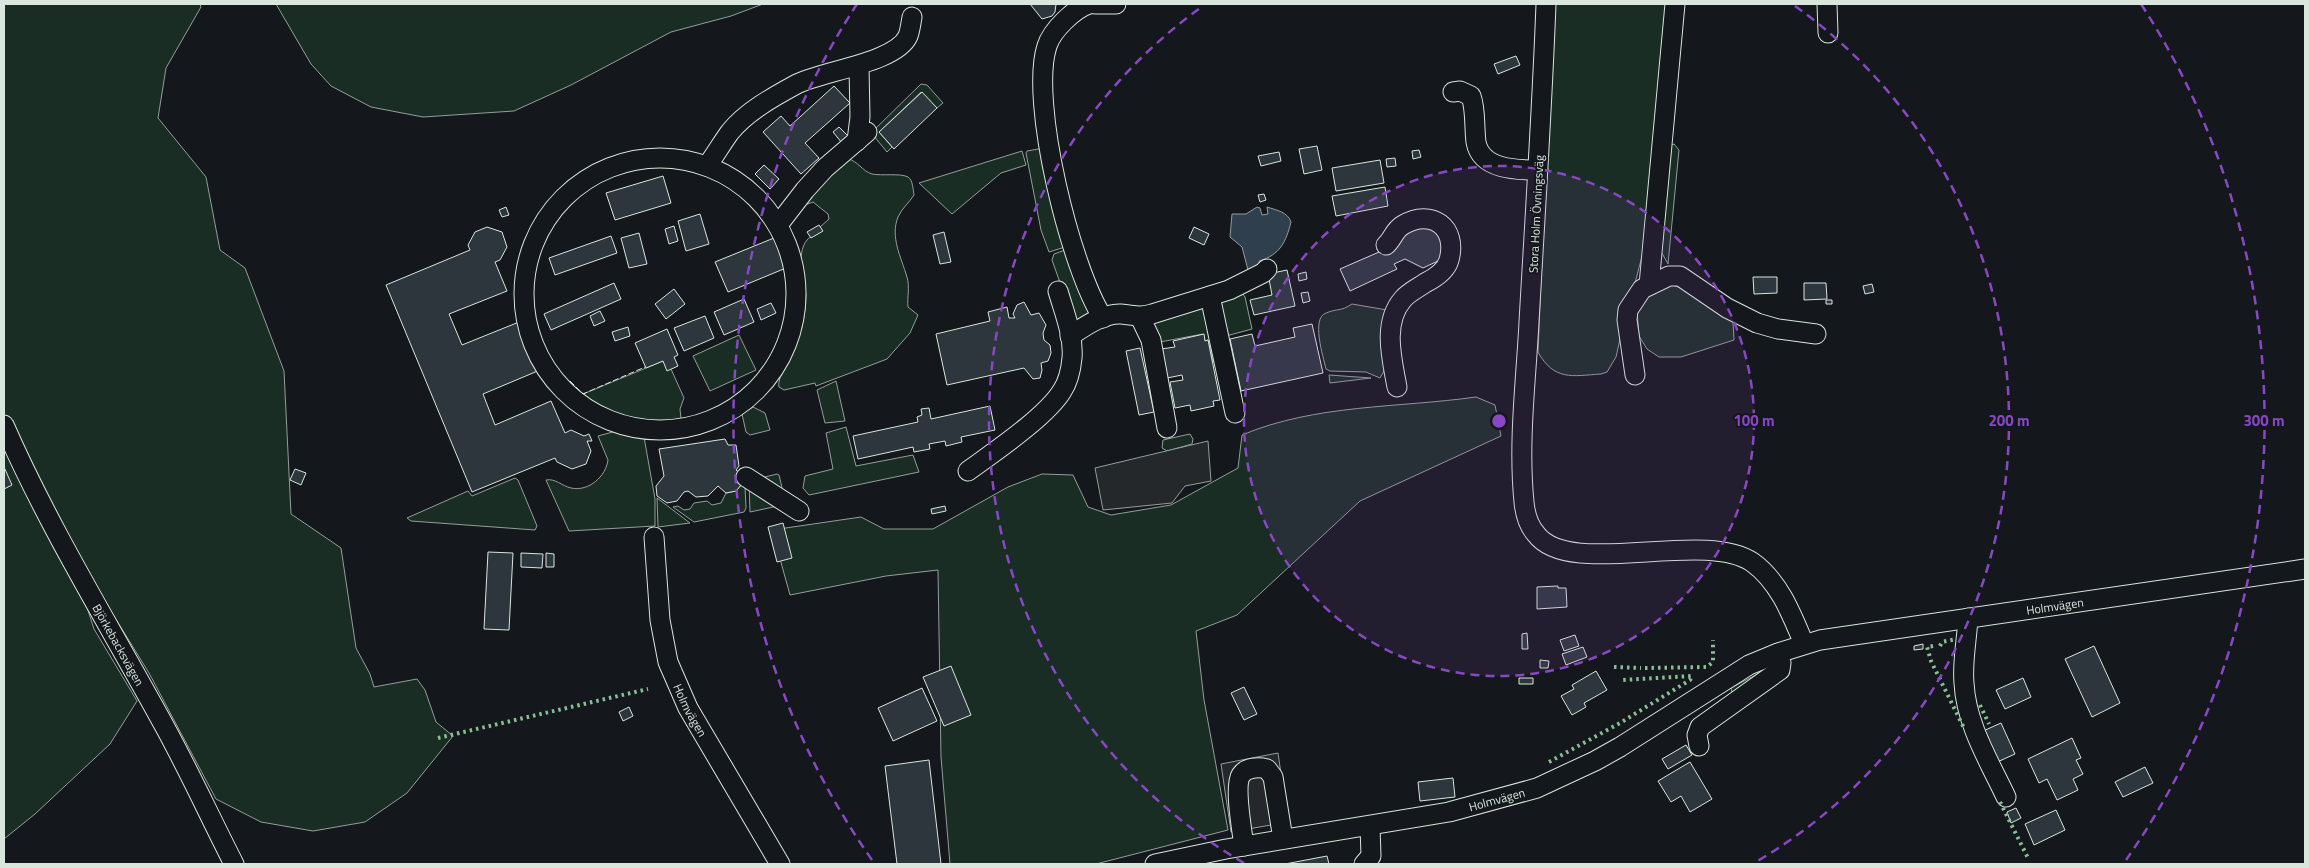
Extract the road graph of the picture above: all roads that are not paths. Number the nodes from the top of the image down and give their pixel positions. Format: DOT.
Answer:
graph roads {
  1 [pos="1089,4"];
  2 [pos="1096,4"];
  3 [pos="1116,4"];
  4 [pos="1546,4"];
  5 [pos="1674,4"];
  6 [pos="1827,4"];
  7 [pos="912,18"];
  8 [pos="1828,33"];
  9 [pos="859,66"];
  10 [pos="1453,92"];
  11 [pos="707,166"];
  12 [pos="1538,170"];
  13 [pos="778,226"];
  14 [pos="1386,245"];
  15 [pos="1267,269"];
  16 [pos="1649,285"];
  17 [pos="1058,291"];
  18 [pos="1210,296"];
  19 [pos="1140,317"];
  20 [pos="1102,318"];
  21 [pos="1816,334"];
  22 [pos="1070,336"];
  23 [pos="1635,375"];
  24 [pos="1397,387"];
  25 [pos="1235,414"];
  26 [pos="4,425"];
  27 [pos="1167,428"];
  28 [pos="968,471"];
  29 [pos="746,477"];
  30 [pos="799,511"];
  31 [pos="654,537"];
  32 [pos="2305,569"];
  33 [pos="1968,618"];
  34 [pos="1804,644"];
  35 [pos="1778,653"];
  36 [pos="1699,746"];
  37 [pos="2006,797"];
  38 [pos="1370,826"];
  39 [pos="1283,839"];
  40 [pos="1244,846"];
  41 [pos="234,864"];
  42 [pos="780,864"];
  43 [pos="1155,864"];
  44 [pos="1364,864"];
  1 -- 20 [label="street"];
  2 -- 3 [label="street"];
  4 -- 12 [label="street, Stora Holm Övningsväg"];
  5 -- 16 [label="street"];
  6 -- 8 [label="street"];
  7 -- 9 [label="street"];
  9 -- 11 [label="street"];
  9 -- 13 [label="street"];
  10 -- 12 [label="street"];
  11 -- 13 [label="street"];
  11 -- 13 [label="street"];
  12 -- 34 [label="street, Stora Holm Övningsväg"];
  14 -- 24 [label="street"];
  15 -- 18 [label="street"];
  16 -- 21 [label="street"];
  16 -- 23 [label="street"];
  17 -- 22 [label="street"];
  18 -- 19 [label="street"];
  18 -- 25 [label="street"];
  19 -- 20 [label="street"];
  19 -- 27 [label="street"];
  20 -- 22 [label="street"];
  22 -- 28 [label="street"];
  26 -- 41 [label="street, Björkebacksvägen"];
  29 -- 30 [label="street"];
  31 -- 42 [label="street, Holmvägen"];
  32 -- 33 [label="street, Holmvägen"];
  33 -- 34 [label="street, Holmvägen"];
  33 -- 37 [label="street"];
  34 -- 35 [label="street, Holmvägen"];
  35 -- 36 [label="street"];
  35 -- 38 [label="street, Holmvägen"];
  38 -- 39 [label="street, Holmvägen"];
  38 -- 44 [label="street"];
  39 -- 40 [label="street, Holmvägen"];
  39 -- 40 [label="street"];
  40 -- 43 [label="street, Holmvägen"];
}
